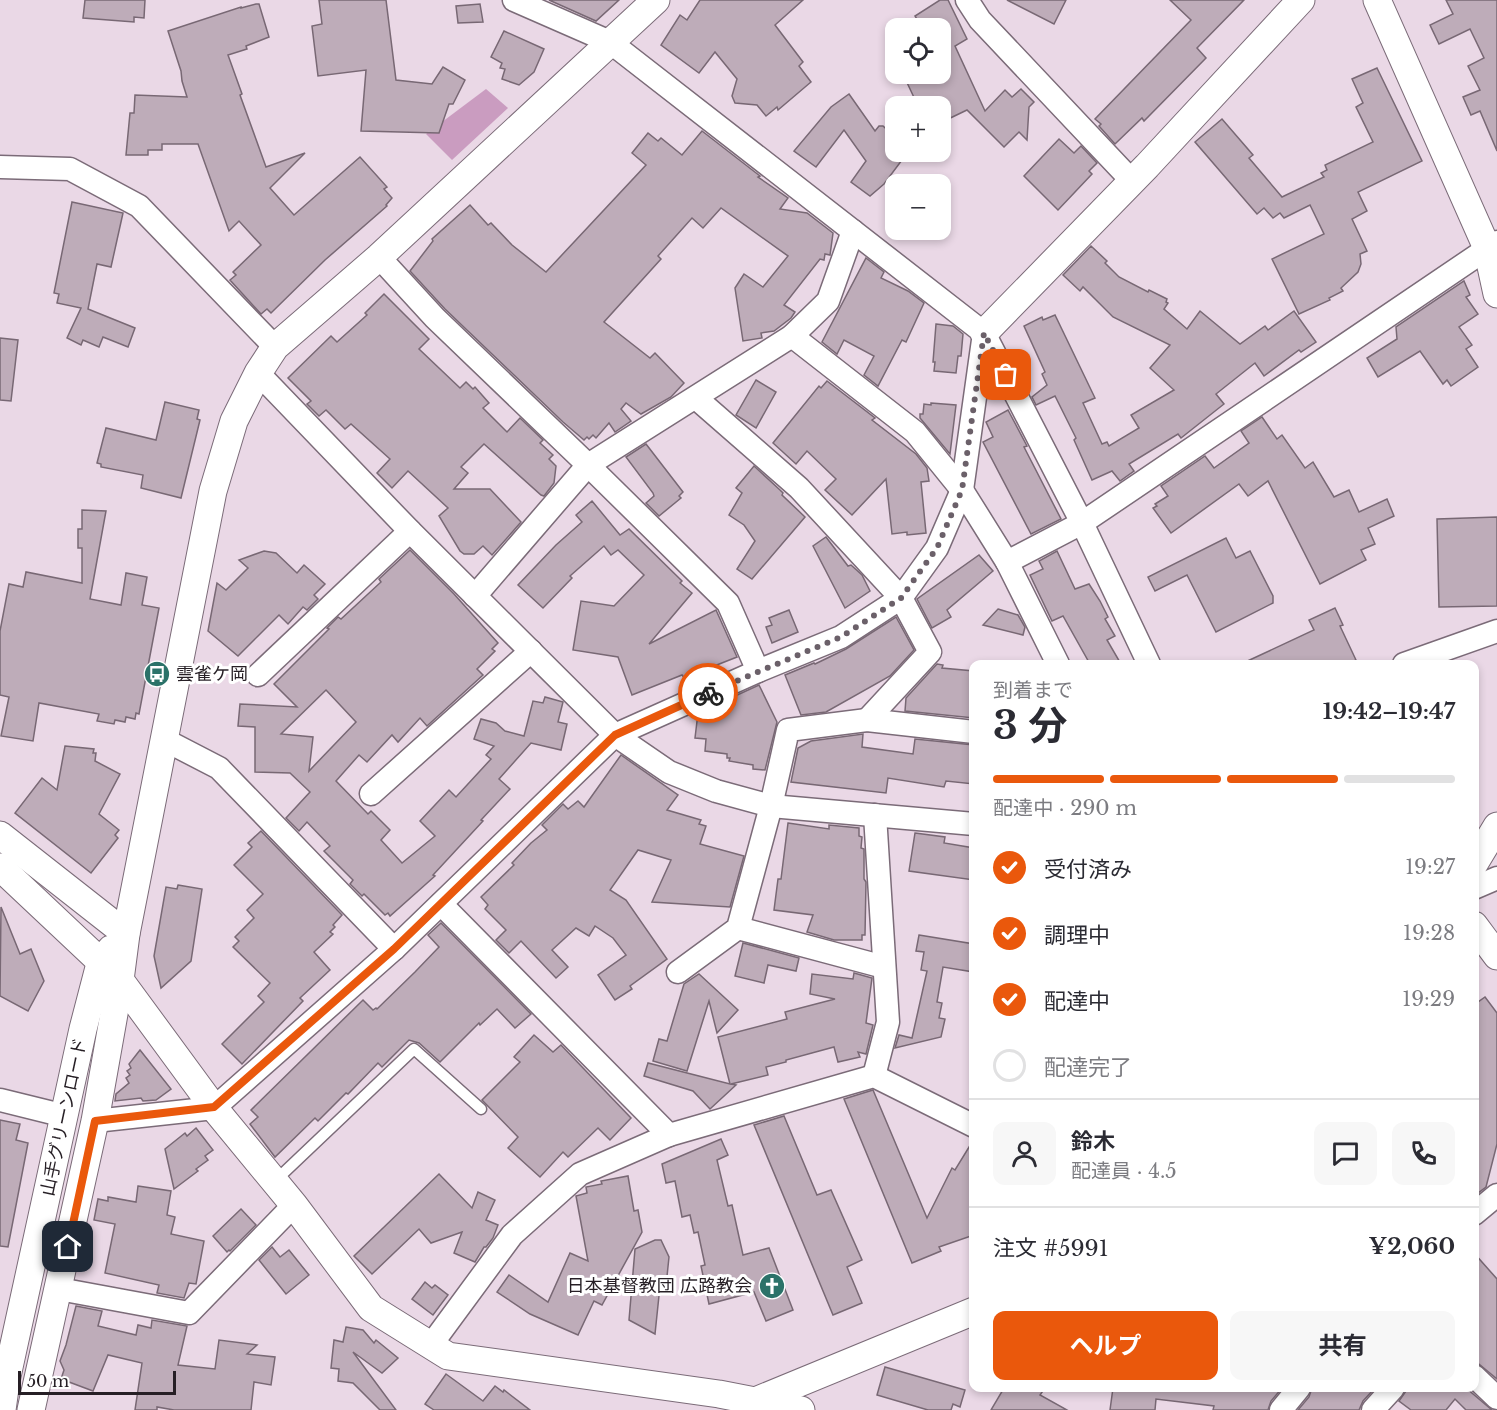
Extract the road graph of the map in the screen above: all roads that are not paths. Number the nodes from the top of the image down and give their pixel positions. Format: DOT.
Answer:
graph roads {
  1 [pos="514,0"];
  2 [pos="656,0"];
  3 [pos="967,0"];
  4 [pos="1301,0"];
  5 [pos="1377,0"];
  6 [pos="610,42"];
  7 [pos="0,167"];
  8 [pos="1132,181"];
  9 [pos="853,231"];
  10 [pos="1492,245"];
  11 [pos="379,257"];
  12 [pos="1497,294"];
  13 [pos="984,333"];
  14 [pos="792,336"];
  15 [pos="275,347"];
  16 [pos="258,374"];
  17 [pos="696,398"];
  18 [pos="588,465"];
  19 [pos="962,490"];
  20 [pos="1082,523"];
  21 [pos="410,531"];
  22 [pos="1007,562"];
  23 [pos="475,596"];
  24 [pos="901,598"];
  25 [pos="1497,631"];
  26 [pos="531,651"];
  27 [pos="1056,660"];
  28 [pos="1147,660"];
  29 [pos="1415,660"];
  30 [pos="758,671"];
  31 [pos="258,675"];
  32 [pos="867,720"];
  33 [pos="969,731"];
  34 [pos="615,735"];
  35 [pos="163,739"];
  36 [pos="371,794"];
  37 [pos="771,806"];
  38 [pos="875,815"];
  39 [pos="969,824"];
  40 [pos="1497,826"];
  41 [pos="0,835"];
  42 [pos="1479,856"];
  43 [pos="0,867"];
  44 [pos="1497,878"];
  45 [pos="1479,886"];
  46 [pos="441,904"];
  47 [pos="738,928"];
  48 [pos="1479,932"];
  49 [pos="126,934"];
  50 [pos="394,949"];
  51 [pos="1497,956"];
  52 [pos="101,960"];
  53 [pos="884,968"];
  54 [pos="678,972"];
  55 [pos="120,980"];
  56 [pos="874,1076"];
  57 [pos="0,1100"];
  58 [pos="214,1107"];
  59 [pos="481,1109"];
  60 [pos="65,1116"];
  61 [pos="95,1121"];
  62 [pos="969,1124"];
  63 [pos="669,1135"];
  64 [pos="274,1181"];
  65 [pos="1497,1195"];
  66 [pos="294,1205"];
  67 [pos="1479,1210"];
  68 [pos="59,1289"];
  69 [pos="969,1313"];
  70 [pos="431,1345"];
  71 [pos="3,1380"];
  72 [pos="1479,1381"];
  73 [pos="1296,1392"];
  74 [pos="1389,1392"];
  75 [pos="1497,1398"];
  76 [pos="744,1406"];
  77 [pos="2,1410"];
  78 [pos="31,1410"];
  79 [pos="801,1410"];
  80 [pos="1281,1410"];
  81 [pos="1373,1410"];
  1 -- 6 [label="street"];
  2 -- 6 [label="street, 山手グリーンロード"];
  3 -- 8 [label="street"];
  4 -- 8 [label="street"];
  5 -- 10 [label="street"];
  6 -- 9 [label="street"];
  6 -- 11 [label="street, 山手グリーンロード"];
  7 -- 15 [label="street"];
  8 -- 13 [label="street"];
  9 -- 13 [label="street"];
  9 -- 14 [label="street"];
  10 -- 12 [label="street"];
  10 -- 20 [label="street"];
  11 -- 15 [label="street, 山手グリーンロード"];
  11 -- 18 [label="street"];
  13 -- 19 [label="street"];
  13 -- 20 [label="street"];
  14 -- 17 [label="street"];
  14 -- 19 [label="street"];
  15 -- 16 [label="street, 山手グリーンロード"];
  16 -- 21 [label="street"];
  16 -- 35 [label="street, 山手グリーンロード"];
  17 -- 18 [label="street"];
  17 -- 24 [label="street"];
  18 -- 23 [label="street"];
  18 -- 30 [label="street"];
  19 -- 22 [label="street"];
  19 -- 24 [label="street"];
  20 -- 22 [label="street"];
  20 -- 28 [label="street"];
  21 -- 23 [label="street"];
  21 -- 31 [label="street"];
  22 -- 27 [label="street"];
  23 -- 26 [label="street"];
  24 -- 30 [label="street"];
  24 -- 32 [label="street"];
  25 -- 29 [label="street"];
  26 -- 34 [label="street"];
  26 -- 36 [label="street"];
  30 -- 34 [label="street"];
  32 -- 33 [label="street"];
  32 -- 37 [label="street"];
  34 -- 37 [label="street"];
  34 -- 46 [label="street"];
  35 -- 49 [label="street, 山手グリーンロード"];
  35 -- 50 [label="street"];
  37 -- 38 [label="street"];
  37 -- 47 [label="street"];
  38 -- 39 [label="street"];
  38 -- 53 [label="street"];
  40 -- 42 [label="street"];
  41 -- 49 [label="street"];
  43 -- 52 [label="street"];
  44 -- 45 [label="street"];
  46 -- 50 [label="street"];
  46 -- 63 [label="street"];
  47 -- 53 [label="street"];
  47 -- 54 [label="street"];
  48 -- 51 [label="street"];
  49 -- 52 [label="street"];
  49 -- 55 [label="street, 山手グリーンロード"];
  50 -- 58 [label="street"];
  52 -- 55 [label="street"];
  52 -- 60 [label="street, 山手グリーンロード"];
  53 -- 56 [label="street"];
  55 -- 58 [label="street"];
  55 -- 61 [label="street, 山手グリーンロード"];
  56 -- 62 [label="street"];
  56 -- 63 [label="street"];
  57 -- 60 [label="street"];
  58 -- 61 [label="street"];
  58 -- 64 [label="street"];
  59 -- 64 [label="lane"];
  60 -- 71 [label="street, 山手グリーンロード"];
  61 -- 68 [label="street, 山手グリーンロード"];
  63 -- 70 [label="street"];
  64 -- 66 [label="street"];
  65 -- 67 [label="street"];
  66 -- 68 [label="street"];
  66 -- 70 [label="street"];
  68 -- 78 [label="street, 山手グリーンロード"];
  69 -- 76 [label="street"];
  70 -- 76 [label="street"];
  71 -- 77 [label="street, 山手グリーンロード"];
  72 -- 75 [label="street"];
  73 -- 80 [label="street"];
  74 -- 81 [label="street"];
  76 -- 79 [label="street"];
}
